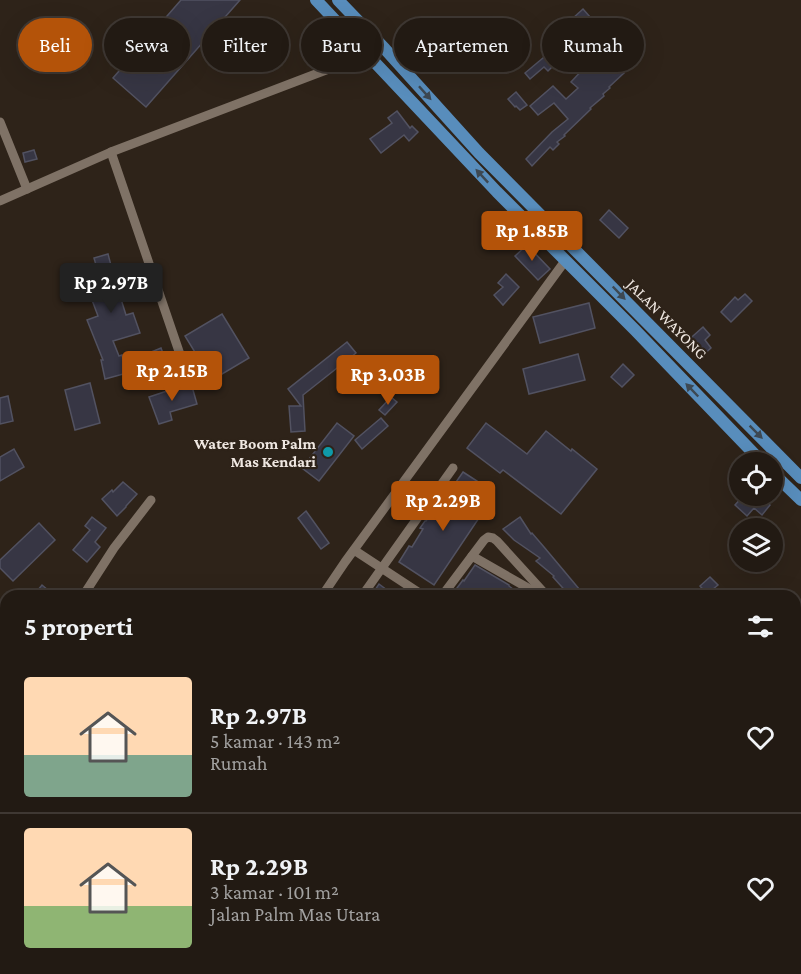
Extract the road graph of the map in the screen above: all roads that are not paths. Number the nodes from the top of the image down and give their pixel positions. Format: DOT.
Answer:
graph roads {
  1 [pos="316,0"];
  2 [pos="338,0"];
  3 [pos="333,18"];
  4 [pos="382,71"];
  5 [pos="321,72"];
  6 [pos="0,122"];
  7 [pos="111,152"];
  8 [pos="27,189"];
  9 [pos="0,201"];
  10 [pos="565,261"];
  11 [pos="185,369"];
  12 [pos="752,452"];
  13 [pos="453,468"];
  14 [pos="801,478"];
  15 [pos="783,483"];
  16 [pos="151,500"];
  17 [pos="801,500"];
  18 [pos="352,553"];
  19 [pos="472,556"];
  20 [pos="380,570"];
  21 [pos="87,590"];
  22 [pos="326,590"];
  23 [pos="366,590"];
  24 [pos="406,590"];
  25 [pos="414,590"];
  26 [pos="446,590"];
  27 [pos="532,590"];
  28 [pos="542,590"];
  29 [pos="0,894"];
  30 [pos="0,908"];
  1 -- 3 [label="main road, JALAN WAYONG"];
  2 -- 14 [label="main road, JALAN WAYONG, one-way"];
  10 -- 4 [label="main road, JALAN WAYONG, one-way"];
  5 -- 7 [label="street"];
  6 -- 8 [label="street"];
  7 -- 8 [label="street"];
  7 -- 11 [label="street"];
  8 -- 9 [label="street"];
  12 -- 10 [label="main road, JALAN WAYONG, one-way"];
  10 -- 18 [label="street"];
  13 -- 20 [label="street"];
  15 -- 17 [label="main road"];
  16 -- 21 [label="street"];
  18 -- 20 [label="street"];
  18 -- 22 [label="street"];
  19 -- 26 [label="street"];
  19 -- 27 [label="street"];
  19 -- 28 [label="street"];
  20 -- 23 [label="street"];
  20 -- 24 [label="street"];
  20 -- 25 [label="street"];
  29 -- 30 [label="street"];
}
